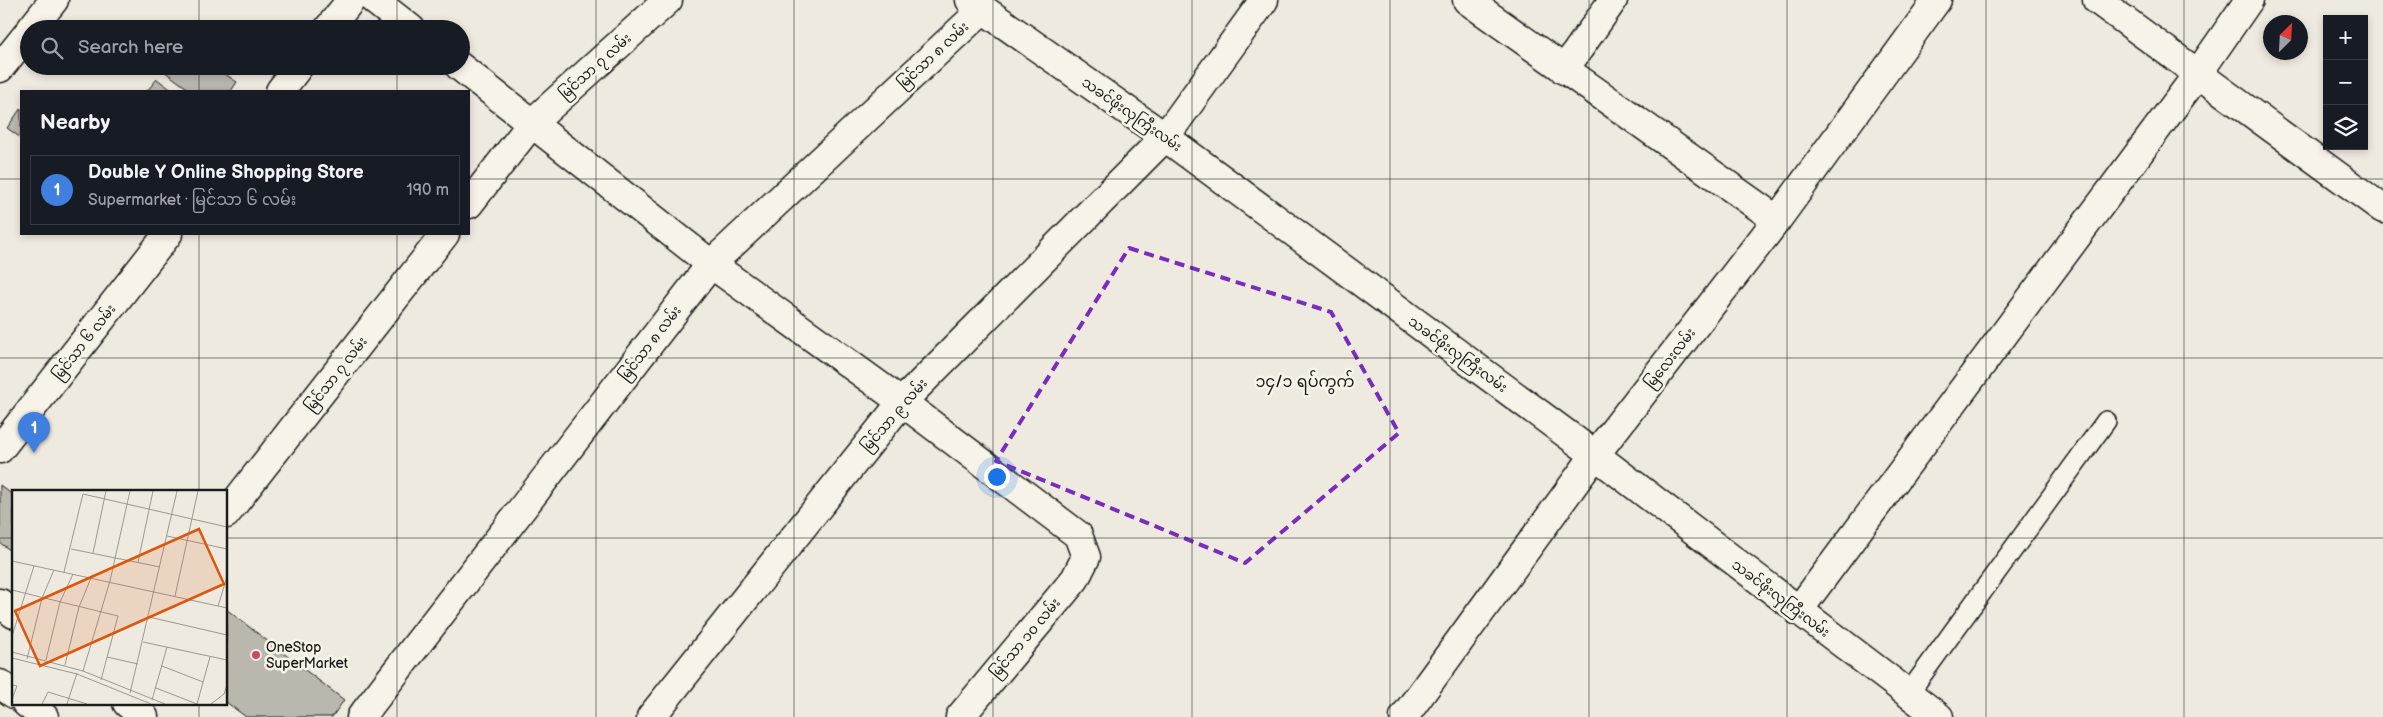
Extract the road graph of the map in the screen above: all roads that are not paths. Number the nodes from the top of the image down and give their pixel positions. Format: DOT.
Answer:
graph roads {
  1 [pos="54,0"];
  2 [pos="351,0"];
  3 [pos="374,0"];
  4 [pos="668,0"];
  5 [pos="1264,0"];
  6 [pos="1467,0"];
  7 [pos="1613,0"];
  8 [pos="1938,0"];
  9 [pos="2097,0"];
  10 [pos="2250,0"];
  11 [pos="977,4"];
  12 [pos="38,20"];
  13 [pos="335,20"];
  14 [pos="400,20"];
  15 [pos="20,43"];
  16 [pos="0,68"];
  17 [pos="1564,70"];
  18 [pos="292,75"];
  19 [pos="470,75"];
  20 [pos="2197,75"];
  21 [pos="281,90"];
  22 [pos="532,123"];
  23 [pos="1165,138"];
  24 [pos="470,203"];
  25 [pos="2383,210"];
  26 [pos="1777,220"];
  27 [pos="167,235"];
  28 [pos="444,235"];
  29 [pos="711,264"];
  30 [pos="902,402"];
  31 [pos="2106,421"];
  32 [pos="0,449"];
  33 [pos="1595,455"];
  34 [pos="228,511"];
  35 [pos="0,603"];
  36 [pos="1798,611"];
  37 [pos="12,612"];
  38 [pos="0,684"];
  39 [pos="12,693"];
  40 [pos="1908,694"];
  41 [pos="27,704"];
  42 [pos="128,704"];
  43 [pos="1413,714"];
  44 [pos="44,717"];
  45 [pos="144,717"];
  46 [pos="360,717"];
  47 [pos="651,717"];
  48 [pos="960,717"];
  49 [pos="1940,717"];
  1 -- 12 [label="street"];
  2 -- 13 [label="street"];
  3 -- 14 [label="street"];
  4 -- 22 [label="street, မြင်သာ ၇ လမ်း"];
  5 -- 23 [label="street, မြင်သာ ၉ လမ်း"];
  6 -- 17 [label="street"];
  7 -- 17 [label="street"];
  8 -- 26 [label="street, မြလေးလမ်း"];
  9 -- 20 [label="street"];
  10 -- 20 [label="street"];
  11 -- 23 [label="street, သခင်ဖိုးလှကြီးလမ်း"];
  11 -- 29 [label="street, မြင်သာ ၈ လမ်း"];
  15 -- 16 [label="street"];
  17 -- 26 [label="street"];
  18 -- 21 [label="street"];
  19 -- 22 [label="street"];
  20 -- 25 [label="street"];
  20 -- 36 [label="street"];
  22 -- 24 [label="street, မြင်သာ ၇ လမ်း"];
  22 -- 29 [label="street"];
  23 -- 30 [label="street, မြင်သာ ၉ လမ်း"];
  23 -- 33 [label="street, သခင်ဖိုးလှကြီးလမ်း"];
  26 -- 33 [label="street, မြလေးလမ်း"];
  27 -- 32 [label="street, မြင်သာ ၆ လမ်း"];
  28 -- 34 [label="street, မြင်သာ ၇ လမ်း"];
  29 -- 30 [label="street"];
  29 -- 46 [label="street, မြင်သာ ၈ လမ်း"];
  30 -- 47 [label="street, မြင်သာ ၉ လမ်း"];
  30 -- 48 [label="street, မြင်သာ ၁၀ လမ်း"];
  31 -- 40 [label="lane"];
  33 -- 36 [label="street, သခင်ဖိုးလှကြီးလမ်း"];
  33 -- 43 [label="street, မြလေးလမ်း"];
  35 -- 37 [label="street"];
  36 -- 40 [label="street, သခင်ဖိုးလှကြီးလမ်း"];
  38 -- 39 [label="street"];
  40 -- 49 [label="street, သခင်ဖိုးလှကြီးလမ်း"];
  41 -- 44 [label="street"];
  42 -- 45 [label="street"];
}
